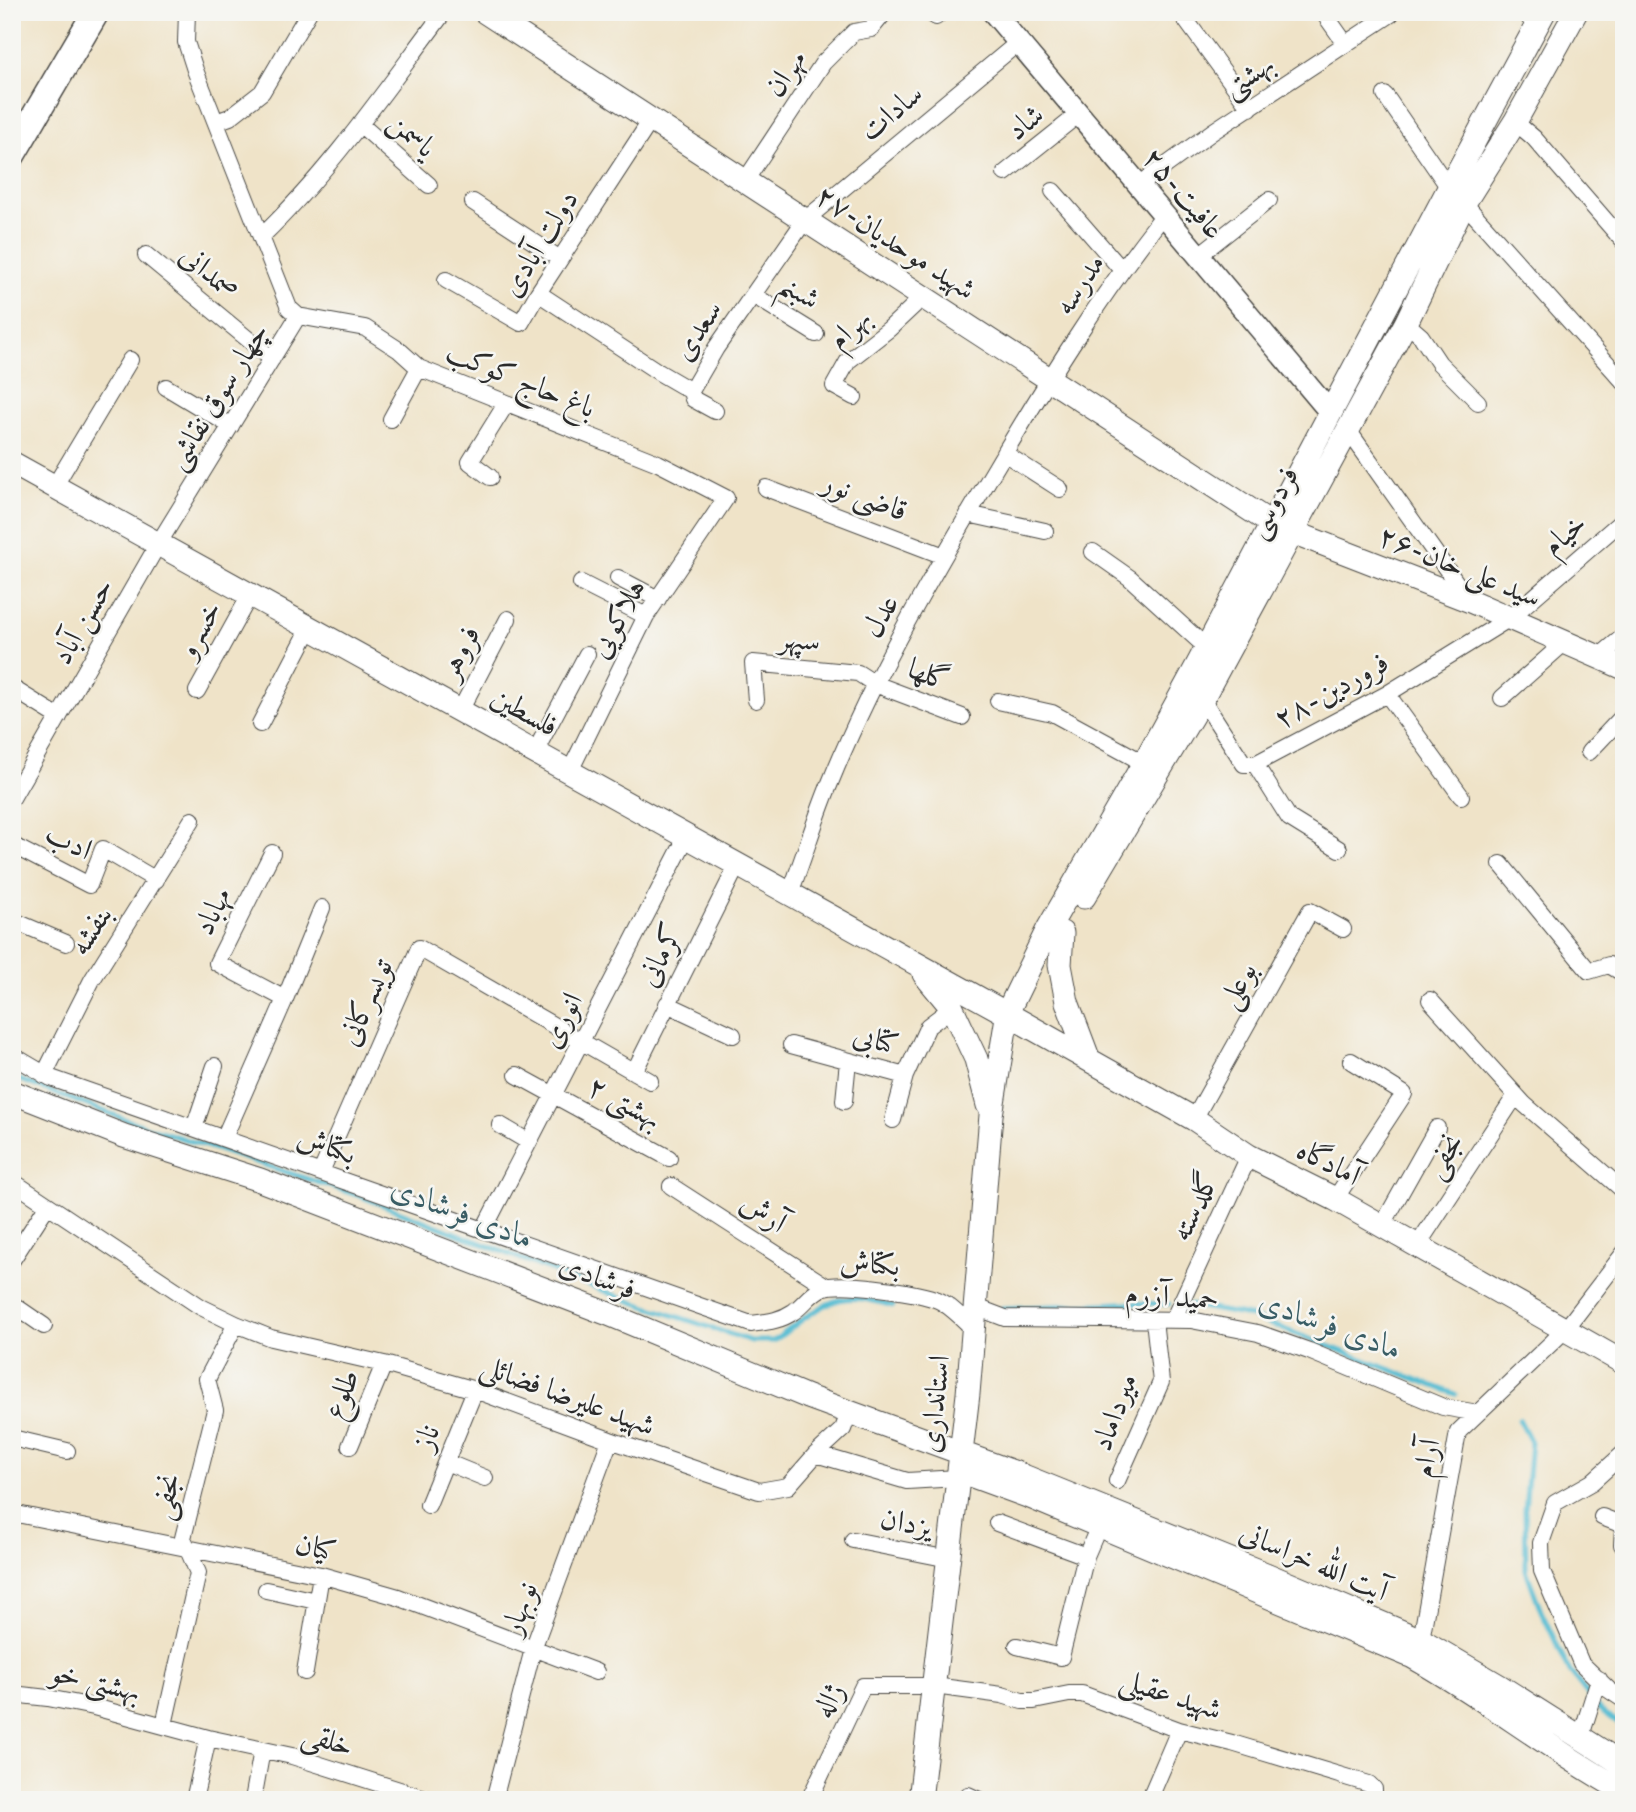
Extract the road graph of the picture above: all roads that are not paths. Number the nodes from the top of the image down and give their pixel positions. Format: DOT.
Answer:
graph roads {
  1 [pos="78,12"];
  2 [pos="96,12"];
  3 [pos="187,12"];
  4 [pos="309,12"];
  5 [pos="444,12"];
  6 [pos="485,12"];
  7 [pos="885,12"];
  8 [pos="929,12"];
  9 [pos="941,12"];
  10 [pos="993,12"];
  11 [pos="1180,12"];
  12 [pos="1323,12"];
  13 [pos="1576,12"];
  14 [pos="1391,14"];
  15 [pos="1535,17"];
  16 [pos="1345,43"];
  17 [pos="1013,47"];
  18 [pos="1385,95"];
  19 [pos="1250,107"];
  20 [pos="1079,114"];
  21 [pos="651,120"];
  22 [pos="216,122"];
  23 [pos="1515,122"];
  24 [pos="12,123"];
  25 [pos="360,124"];
  26 [pos="12,155"];
  27 [pos="1005,173"];
  28 [pos="745,181"];
  29 [pos="1139,185"];
  30 [pos="429,186"];
  31 [pos="1053,191"];
  32 [pos="1457,195"];
  33 [pos="1269,200"];
  34 [pos="472,202"];
  35 [pos="805,220"];
  36 [pos="1159,221"];
  37 [pos="1621,230"];
  38 [pos="261,237"];
  39 [pos="146,255"];
  40 [pos="1198,256"];
  41 [pos="560,259"];
  42 [pos="1121,270"];
  43 [pos="446,280"];
  44 [pos="538,293"];
  45 [pos="753,295"];
  46 [pos="923,298"];
  47 [pos="298,316"];
  48 [pos="1406,323"];
  49 [pos="816,334"];
  50 [pos="272,359"];
  51 [pos="130,360"];
  52 [pos="419,368"];
  53 [pos="1048,380"];
  54 [pos="1624,382"];
  55 [pos="166,387"];
  56 [pos="691,391"];
  57 [pos="854,397"];
  58 [pos="1478,402"];
  59 [pos="506,404"];
  60 [pos="715,411"];
  61 [pos="1330,412"];
  62 [pos="391,419"];
  63 [pos="231,426"];
  64 [pos="1348,430"];
  65 [pos="1004,453"];
  66 [pos="12,463"];
  67 [pos="490,477"];
  68 [pos="54,487"];
  69 [pos="766,488"];
  70 [pos="1060,489"];
  71 [pos="726,498"];
  72 [pos="968,514"];
  73 [pos="1624,519"];
  74 [pos="1281,529"];
  75 [pos="1045,531"];
  76 [pos="159,544"];
  77 [pos="1093,552"];
  78 [pos="944,556"];
  79 [pos="618,578"];
  80 [pos="580,583"];
  81 [pos="250,595"];
  82 [pos="658,599"];
  83 [pos="1468,600"];
  84 [pos="646,616"];
  85 [pos="1510,618"];
  86 [pos="508,619"];
  87 [pos="310,628"];
  88 [pos="1624,636"];
  89 [pos="1564,643"];
  90 [pos="1207,648"];
  91 [pos="587,654"];
  92 [pos="1599,657"];
  93 [pos="1624,668"];
  94 [pos="875,684"];
  95 [pos="12,688"];
  96 [pos="197,691"];
  97 [pos="1387,694"];
  98 [pos="1502,698"];
  99 [pos="1202,699"];
  100 [pos="756,700"];
  101 [pos="999,701"];
  102 [pos="460,711"];
  103 [pos="1624,715"];
  104 [pos="59,717"];
  105 [pos="962,717"];
  106 [pos="260,724"];
  107 [pos="535,752"];
  108 [pos="1589,752"];
  109 [pos="1144,763"];
  110 [pos="1255,764"];
  111 [pos="570,771"];
  112 [pos="18,776"];
  113 [pos="1461,796"];
  114 [pos="12,798"];
  115 [pos="192,820"];
  116 [pos="687,836"];
  117 [pos="12,845"];
  118 [pos="1339,849"];
  119 [pos="272,853"];
  120 [pos="737,864"];
  121 [pos="1501,864"];
  122 [pos="156,880"];
  123 [pos="790,893"];
  124 [pos="322,908"];
  125 [pos="12,920"];
  126 [pos="1343,929"];
  127 [pos="1062,933"];
  128 [pos="66,943"];
  129 [pos="916,963"];
  130 [pos="1624,974"];
  131 [pos="285,999"];
  132 [pos="1430,1000"];
  133 [pos="667,1004"];
  134 [pos="952,1008"];
  135 [pos="1012,1017"];
  136 [pos="733,1035"];
  137 [pos="581,1042"];
  138 [pos="791,1045"];
  139 [pos="12,1055"];
  140 [pos="1088,1060"];
  141 [pos="848,1061"];
  142 [pos="1350,1061"];
  143 [pos="215,1066"];
  144 [pos="634,1072"];
  145 [pos="44,1075"];
  146 [pos="517,1075"];
  147 [pos="905,1076"];
  148 [pos="650,1081"];
  149 [pos="12,1092"];
  150 [pos="553,1095"];
  151 [pos="1516,1095"];
  152 [pos="844,1101"];
  153 [pos="991,1115"];
  154 [pos="1194,1119"];
  155 [pos="893,1120"];
  156 [pos="500,1125"];
  157 [pos="194,1128"];
  158 [pos="1437,1128"];
  159 [pos="224,1138"];
  160 [pos="529,1142"];
  161 [pos="1249,1156"];
  162 [pos="669,1158"];
  163 [pos="321,1172"];
  164 [pos="12,1181"];
  165 [pos="671,1185"];
  166 [pos="1624,1191"];
  167 [pos="1335,1199"];
  168 [pos="47,1206"];
  169 [pos="1382,1226"];
  170 [pos="484,1229"];
  171 [pos="1417,1245"];
  172 [pos="1624,1253"];
  173 [pos="12,1260"];
  174 [pos="826,1286"];
  175 [pos="12,1304"];
  176 [pos="975,1318"];
  177 [pos="1154,1320"];
  178 [pos="1173,1320"];
  179 [pos="236,1324"];
  180 [pos="44,1326"];
  181 [pos="1565,1329"];
  182 [pos="1624,1363"];
  183 [pos="384,1364"];
  184 [pos="475,1390"];
  185 [pos="849,1413"];
  186 [pos="1478,1413"];
  187 [pos="12,1438"];
  188 [pos="610,1440"];
  189 [pos="350,1446"];
  190 [pos="67,1451"];
  191 [pos="1624,1452"];
  192 [pos="816,1454"];
  193 [pos="446,1462"];
  194 [pos="960,1468"];
  195 [pos="485,1478"];
  196 [pos="1117,1481"];
  197 [pos="428,1505"];
  198 [pos="12,1513"];
  199 [pos="1602,1517"];
  200 [pos="997,1523"];
  201 [pos="1099,1526"];
  202 [pos="853,1540"];
  203 [pos="1624,1547"];
  204 [pos="188,1549"];
  205 [pos="1086,1556"];
  206 [pos="949,1559"];
  207 [pos="321,1576"];
  208 [pos="266,1591"];
  209 [pos="1302,1599"];
  210 [pos="316,1601"];
  211 [pos="1421,1640"];
  212 [pos="1017,1646"];
  213 [pos="533,1649"];
  214 [pos="304,1672"];
  215 [pos="596,1672"];
  216 [pos="1598,1679"];
  217 [pos="934,1685"];
  218 [pos="14,1693"];
  219 [pos="1624,1700"];
  220 [pos="164,1725"];
  221 [pos="1179,1730"];
  222 [pos="208,1738"];
  223 [pos="1580,1739"];
  224 [pos="262,1750"];
  225 [pos="1624,1765"];
  226 [pos="1624,1791"];
  227 [pos="194,1800"];
  228 [pos="253,1800"];
  229 [pos="431,1800"];
  230 [pos="494,1800"];
  231 [pos="809,1800"];
  232 [pos="920,1800"];
  233 [pos="964,1800"];
  234 [pos="979,1800"];
  235 [pos="1149,1800"];
  236 [pos="1374,1800"];
  1 -- 24 [label="main road"];
  2 -- 26 [label="main road"];
  3 -- 22 [label="street, چهار سوق نقاشی"];
  4 -- 22 [label="street"];
  5 -- 25 [label="street"];
  6 -- 21 [label="main road, ۲۷-شهید موحدیان"];
  7 -- 28 [label="street, مهران"];
  8 -- 9 [label="street"];
  10 -- 20 [label="street, ۲۵-عافیت"];
  11 -- 19 [label="street"];
  12 -- 16 [label="street"];
  13 -- 23 [label="main road, فردوسی"];
  14 -- 16 [label="street, بهشتی"];
  15 -- 32 [label="main road, فردوسی"];
  16 -- 19 [label="street, بهشتی"];
  17 -- 35 [label="street, سادات"];
  18 -- 32 [label="street"];
  19 -- 29 [label="street, بهشتی"];
  20 -- 27 [label="street, شاد"];
  20 -- 29 [label="street, ۲۵-عافیت"];
  21 -- 28 [label="main road, ۲۷-شهید موحدیان"];
  21 -- 41 [label="street, دولت آبادی"];
  22 -- 38 [label="street, چهار سوق نقاشی"];
  23 -- 32 [label="main road, فردوسی"];
  23 -- 37 [label="street"];
  25 -- 30 [label="street, یاسمن"];
  25 -- 38 [label="street"];
  28 -- 35 [label="main road, ۲۷-شهید موحدیان"];
  29 -- 40 [label="street, ۲۵-عافیت"];
  31 -- 42 [label="street"];
  32 -- 48 [label="main road, فردوسی"];
  32 -- 54 [label="street"];
  32 -- 61 [label="main road, فردوسی"];
  33 -- 40 [label="street"];
  34 -- 41 [label="street"];
  35 -- 45 [label="street, سعدی"];
  35 -- 46 [label="main road, ۲۷-شهید موحدیان"];
  36 -- 42 [label="street, مدرسه"];
  38 -- 47 [label="street, چهار سوق نقاشی"];
  39 -- 50 [label="street, صمدانی"];
  40 -- 61 [label="street, ۲۵-عافیت"];
  41 -- 44 [label="street, دولت آبادی"];
  42 -- 53 [label="street, مدرسه"];
  43 -- 44 [label="street, دولت آبادی"];
  44 -- 56 [label="street, سعدی"];
  45 -- 49 [label="street, شبنم"];
  45 -- 56 [label="street, سعدی"];
  46 -- 53 [label="main road, ۲۷-شهید موحدیان"];
  46 -- 57 [label="street, بهرام"];
  47 -- 50 [label="street, چهار سوق نقاشی"];
  47 -- 52 [label="street, باغ حاج کوکب"];
  48 -- 58 [label="street"];
  48 -- 64 [label="main road, فردوسی"];
  50 -- 63 [label="street, چهار سوق نقاشی"];
  51 -- 68 [label="street"];
  52 -- 59 [label="street, باغ حاج کوکب"];
  52 -- 62 [label="street"];
  53 -- 65 [label="street, عدل"];
  53 -- 74 [label="main road, ۲۷-شهید موحدیان"];
  55 -- 63 [label="street"];
  56 -- 60 [label="street"];
  59 -- 67 [label="street"];
  59 -- 71 [label="street, باغ حاج کوکب"];
  61 -- 64 [label="main road"];
  61 -- 74 [label="main road, فردوسی"];
  63 -- 76 [label="street, چهار سوق نقاشی"];
  64 -- 74 [label="main road, فردوسی"];
  64 -- 83 [label="street"];
  65 -- 70 [label="street"];
  65 -- 72 [label="street, عدل"];
  66 -- 68 [label="main road, فلسطین"];
  68 -- 76 [label="main road, فلسطین"];
  69 -- 78 [label="street, قاضی نور"];
  71 -- 82 [label="street, هلاکویی"];
  72 -- 75 [label="street"];
  72 -- 78 [label="street, عدل"];
  73 -- 85 [label="street, خیام"];
  74 -- 83 [label="main road, ۲۶-سید علی خان"];
  74 -- 90 [label="main road, فردوسی"];
  74 -- 99 [label="main road, فردوسی"];
  76 -- 81 [label="main road, فلسطین"];
  76 -- 104 [label="street, حسن آباد"];
  77 -- 90 [label="street"];
  78 -- 94 [label="street, عدل"];
  79 -- 82 [label="street"];
  80 -- 84 [label="street"];
  81 -- 87 [label="main road, فلسطین"];
  81 -- 96 [label="street, خسرو"];
  82 -- 84 [label="street, هلاکویی"];
  83 -- 85 [label="main road, ۲۶-سید علی خان"];
  84 -- 111 [label="street, هلاکویی"];
  85 -- 89 [label="main road, ۲۶-سید علی خان"];
  85 -- 97 [label="street, ۲۸-فروردین"];
  86 -- 102 [label="street, فروهر"];
  87 -- 102 [label="main road, فلسطین"];
  87 -- 106 [label="street"];
  88 -- 92 [label="street"];
  89 -- 92 [label="main road, ۲۶-سید علی خان"];
  89 -- 98 [label="street"];
  90 -- 109 [label="main road, فردوسی"];
  91 -- 107 [label="street"];
  92 -- 93 [label="main road, ۲۶-سید علی خان"];
  94 -- 100 [label="street, سپهر"];
  94 -- 105 [label="street, گلها"];
  94 -- 123 [label="street, عدل"];
  95 -- 104 [label="street"];
  97 -- 110 [label="street, ۲۸-فروردین"];
  97 -- 113 [label="street"];
  99 -- 110 [label="street, ۲۸-فروردین"];
  99 -- 127 [label="main road, فردوسی"];
  101 -- 109 [label="street"];
  102 -- 107 [label="main road, فلسطین"];
  103 -- 108 [label="street"];
  104 -- 112 [label="street, حسن آباد"];
  107 -- 111 [label="main road, فلسطین"];
  109 -- 135 [label="main road, فردوسی"];
  110 -- 118 [label="street"];
  111 -- 116 [label="main road, فلسطین"];
  112 -- 114 [label="street, حسن آباد"];
  115 -- 122 [label="street, بنفشه"];
  116 -- 120 [label="main road, فلسطین"];
  116 -- 137 [label="street, انوری"];
  117 -- 122 [label="street, ادب"];
  119 -- 131 [label="street, مهاباد"];
  120 -- 123 [label="main road, فلسطین"];
  120 -- 133 [label="street, کرمانی"];
  121 -- 130 [label="street"];
  122 -- 145 [label="street, بنفشه"];
  123 -- 129 [label="main road, فلسطین"];
  124 -- 131 [label="street"];
  125 -- 128 [label="street"];
  126 -- 154 [label="street, بوعلی"];
  127 -- 135 [label="main road, فردوسی"];
  127 -- 140 [label="main road"];
  129 -- 134 [label="main road"];
  129 -- 135 [label="main road, فلسطین"];
  131 -- 159 [label="street"];
  132 -- 151 [label="street"];
  133 -- 136 [label="street"];
  133 -- 144 [label="street, کرمانی"];
  134 -- 147 [label="street, کتابی"];
  134 -- 153 [label="main road"];
  135 -- 140 [label="main road, آمادگاه"];
  135 -- 153 [label="main road, استانداری"];
  137 -- 144 [label="street"];
  137 -- 150 [label="street, انوری"];
  137 -- 163 [label="street, تویسرکانی"];
  138 -- 141 [label="street, کتابی"];
  139 -- 145 [label="street, بکتاش"];
  140 -- 154 [label="main road, آمادگاه"];
  141 -- 147 [label="street, کتابی"];
  141 -- 152 [label="street"];
  142 -- 167 [label="street"];
  143 -- 157 [label="street"];
  144 -- 148 [label="street"];
  145 -- 157 [label="street, بکتاش"];
  146 -- 150 [label="street, بهشتی ۲"];
  147 -- 155 [label="street"];
  149 -- 185 [label="main road, فرشادی"];
  150 -- 160 [label="street, انوری"];
  150 -- 162 [label="street, بهشتی ۲"];
  151 -- 166 [label="street"];
  151 -- 171 [label="street, نجفی"];
  153 -- 176 [label="main road, استانداری"];
  154 -- 161 [label="main road, آمادگاه"];
  156 -- 160 [label="street"];
  157 -- 159 [label="street, بکتاش"];
  158 -- 169 [label="street"];
  159 -- 163 [label="street, بکتاش"];
  160 -- 170 [label="street, انوری"];
  161 -- 167 [label="main road, آمادگاه"];
  161 -- 178 [label="street, گلدسته"];
  163 -- 170 [label="street, بکتاش"];
  164 -- 168 [label="street"];
  165 -- 174 [label="street, آرش"];
  167 -- 169 [label="main road, آمادگاه"];
  168 -- 173 [label="street"];
  168 -- 179 [label="street"];
  169 -- 171 [label="main road, آمادگاه"];
  170 -- 174 [label="street, بکتاش"];
  171 -- 181 [label="main road, آمادگاه"];
  172 -- 181 [label="street, آرام"];
  174 -- 176 [label="street, بکتاش"];
  175 -- 180 [label="street"];
  176 -- 177 [label="street, حمید آزرم"];
  176 -- 194 [label="main road, استانداری"];
  177 -- 178 [label="street, حمید آزرم"];
  177 -- 196 [label="street, میرداماد"];
  178 -- 186 [label="street, حمید آزرم"];
  179 -- 183 [label="street, شهید علیرضا فضائلی"];
  179 -- 204 [label="street, نجفی"];
  181 -- 182 [label="main road, آمادگاه"];
  181 -- 186 [label="street, آرام"];
  183 -- 184 [label="street, شهید علیرضا فضائلی"];
  183 -- 189 [label="street, طلوع"];
  184 -- 188 [label="street, شهید علیرضا فضائلی"];
  184 -- 193 [label="street, ناز"];
  185 -- 192 [label="street, شهید علیرضا فضائلی"];
  185 -- 194 [label="main road, فرشادی"];
  186 -- 211 [label="street, آرام"];
  187 -- 190 [label="street"];
  188 -- 192 [label="street, شهید علیرضا فضائلی"];
  188 -- 213 [label="street, نوبهار"];
  191 -- 216 [label="street"];
  192 -- 194 [label="street"];
  193 -- 195 [label="street"];
  193 -- 197 [label="street, ناز"];
  194 -- 201 [label="main road, آیت الله خراسانی"];
  194 -- 206 [label="main road, استانداری"];
  194 -- 209 [label="main road, آیت الله خراسانی"];
  198 -- 204 [label="street, کیان"];
  199 -- 203 [label="street"];
  200 -- 205 [label="street"];
  201 -- 205 [label="street"];
  201 -- 209 [label="main road, آیت الله خراسانی"];
  202 -- 206 [label="street, یزدان"];
  204 -- 207 [label="street, کیان"];
  204 -- 220 [label="street, نجفی"];
  205 -- 212 [label="street"];
  206 -- 217 [label="main road, استانداری"];
  207 -- 210 [label="street"];
  207 -- 213 [label="street, کیان"];
  208 -- 210 [label="street"];
  209 -- 211 [label="main road, آیت الله خراسانی"];
  209 -- 226 [label="main road, آیت الله خراسانی"];
  210 -- 214 [label="street"];
  211 -- 223 [label="main road, آیت الله خراسانی"];
  213 -- 215 [label="street, کیان"];
  213 -- 230 [label="street, نوبهار"];
  216 -- 219 [label="street"];
  216 -- 223 [label="street"];
  217 -- 221 [label="street, شهید عقیلی"];
  217 -- 231 [label="street, ژاله"];
  217 -- 232 [label="main road, استانداری"];
  218 -- 220 [label="street, بهشتی خو"];
  220 -- 222 [label="street, بهشتی خو"];
  221 -- 235 [label="street"];
  221 -- 236 [label="street, شهید عقیلی"];
  222 -- 224 [label="street, خلقی"];
  222 -- 227 [label="street"];
  223 -- 225 [label="main road, آیت الله خراسانی"];
  224 -- 228 [label="street"];
  224 -- 229 [label="street, خلقی"];
  233 -- 234 [label="street"];
}
